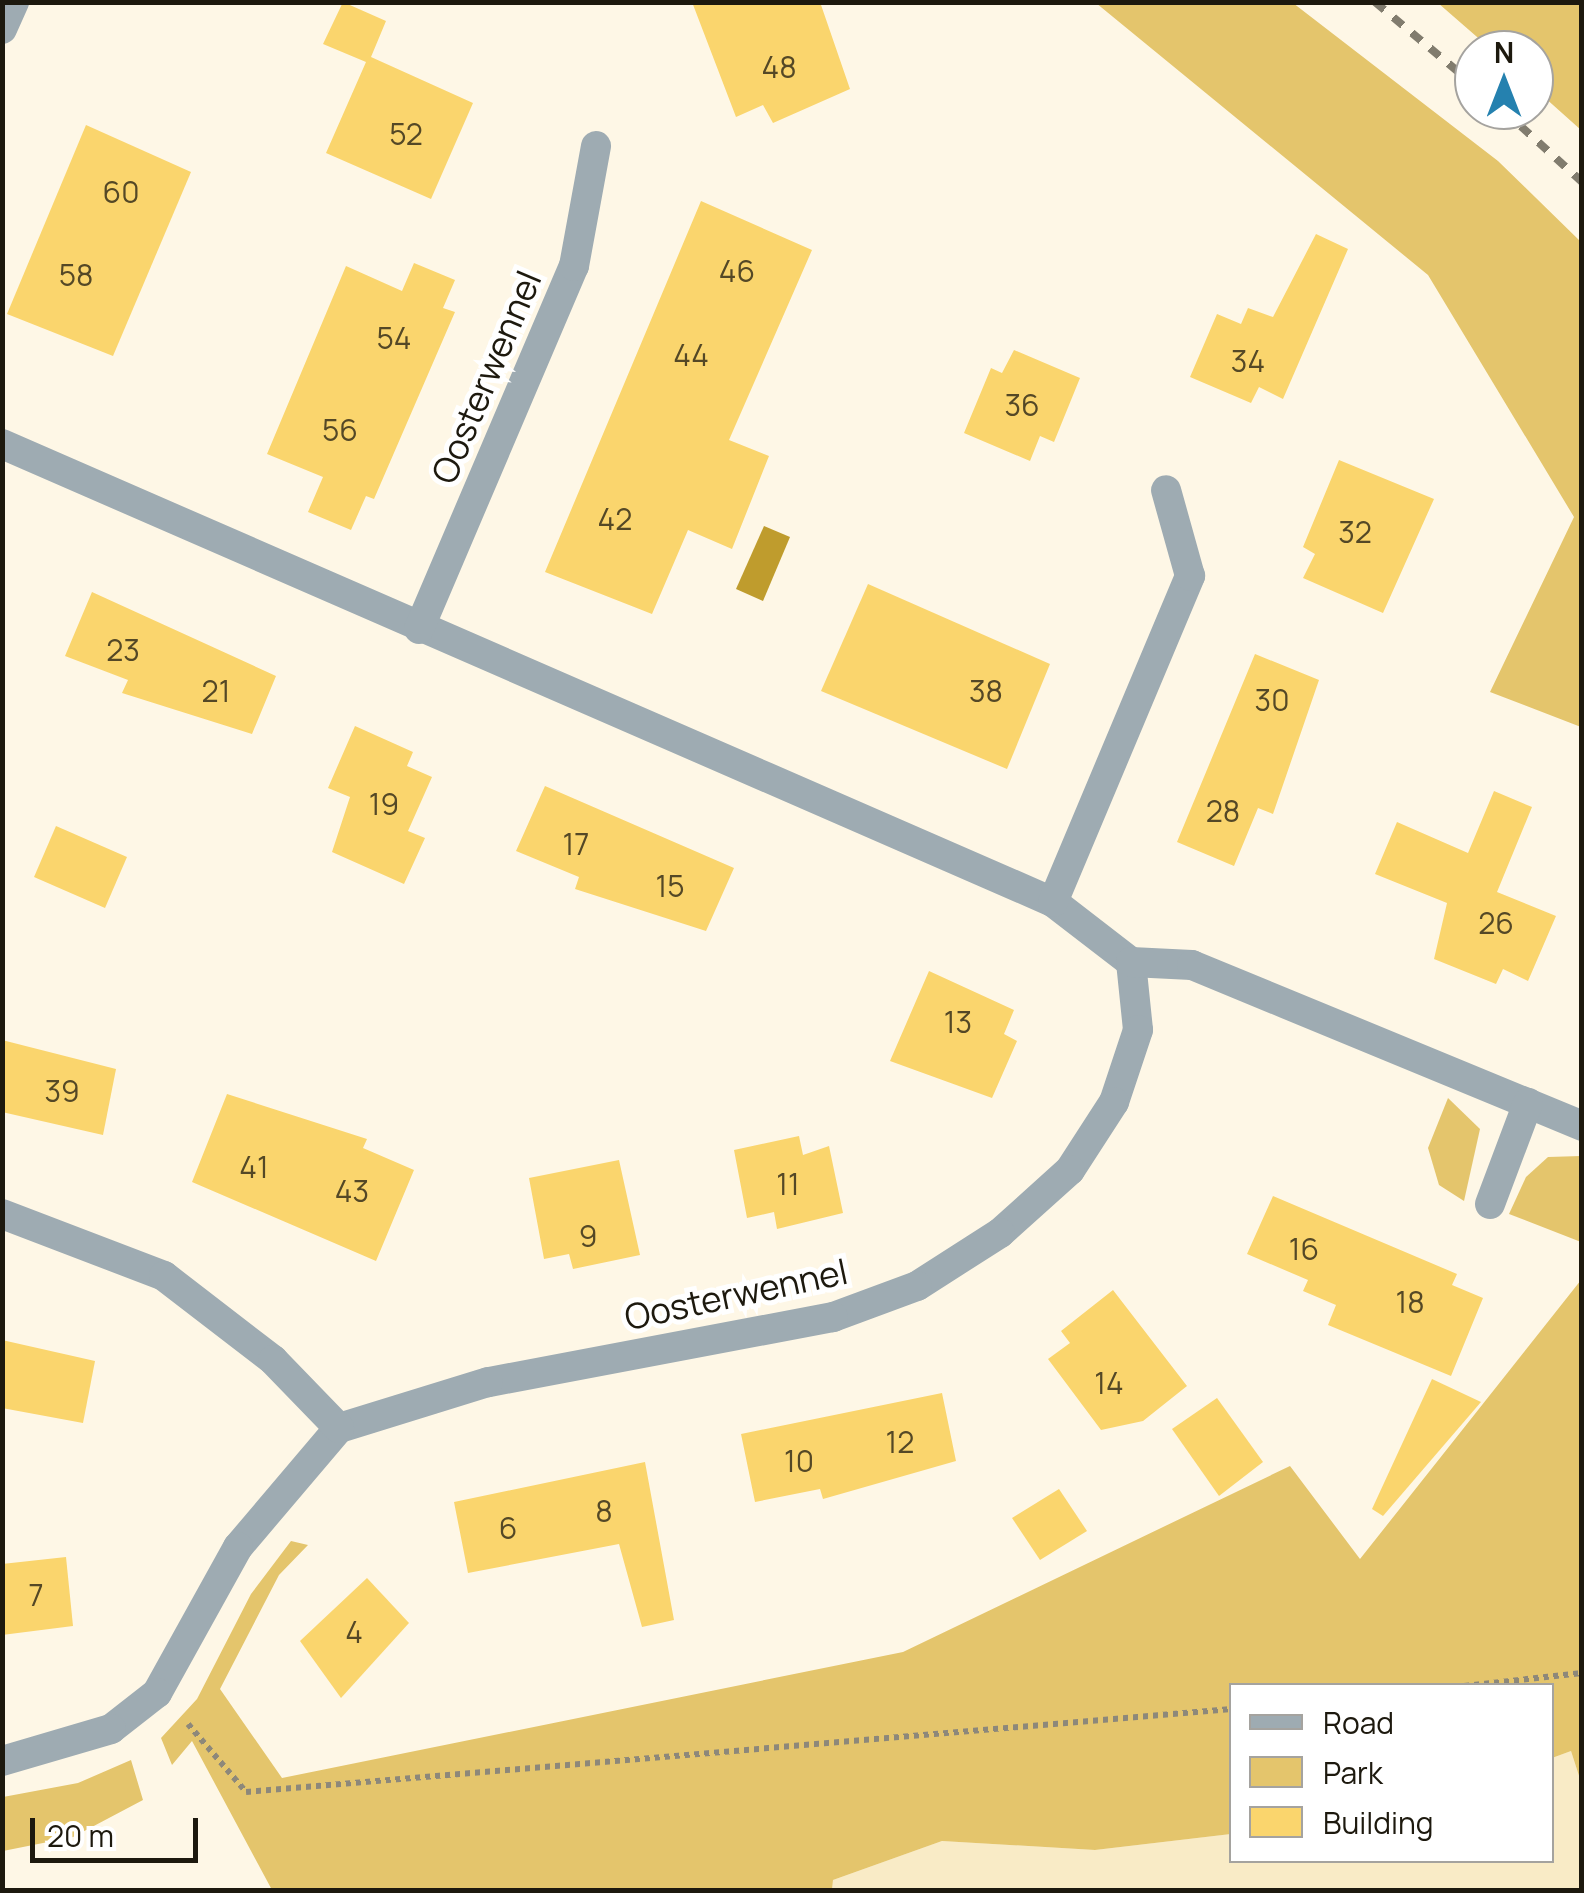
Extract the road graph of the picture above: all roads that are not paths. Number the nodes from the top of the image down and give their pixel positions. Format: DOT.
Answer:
graph roads {
  1 [pos="14,2"];
  2 [pos="2,30"];
  3 [pos="596,146"];
  4 [pos="2,444"];
  5 [pos="1166,490"];
  6 [pos="418,630"];
  7 [pos="1053,902"];
  8 [pos="1131,962"];
  9 [pos="1528,1103"];
  10 [pos="1582,1126"];
  11 [pos="1490,1204"];
  12 [pos="2,1214"];
  13 [pos="339,1428"];
  14 [pos="2,1761"];
  1 -- 2 [label="street"];
  3 -- 6 [label="street, Oosterwennel"];
  4 -- 6 [label="street"];
  5 -- 7 [label="street"];
  6 -- 7 [label="street"];
  7 -- 8 [label="street"];
  8 -- 9 [label="street"];
  8 -- 13 [label="street, Oosterwennel"];
  9 -- 10 [label="street"];
  9 -- 11 [label="street"];
  12 -- 13 [label="street"];
  13 -- 14 [label="street"];
}
